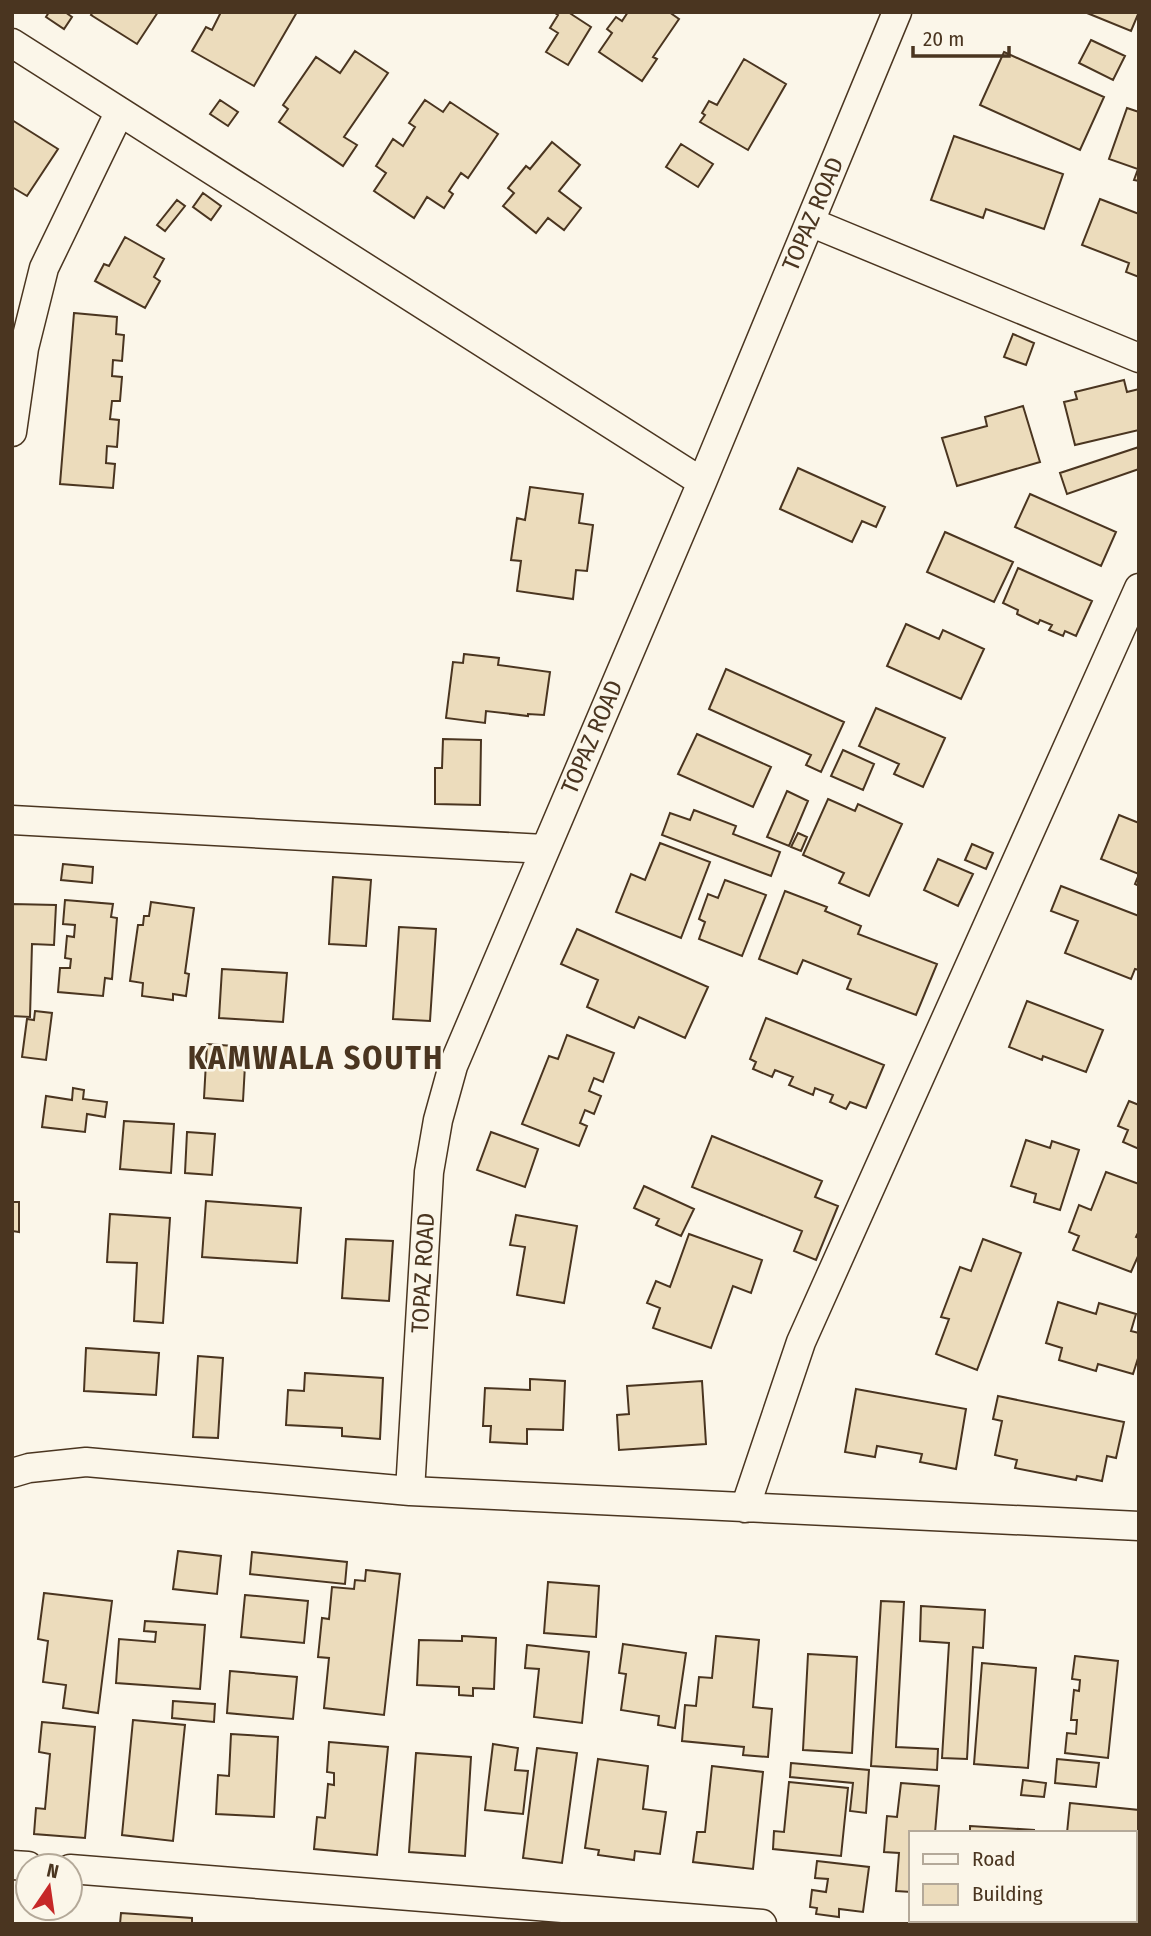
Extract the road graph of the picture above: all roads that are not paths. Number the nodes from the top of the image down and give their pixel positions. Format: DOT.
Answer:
graph roads {
  1 [pos="897,12"];
  2 [pos="12,43"];
  3 [pos="119,113"];
  4 [pos="810,222"];
  5 [pos="1139,358"];
  6 [pos="12,432"];
  7 [pos="702,482"];
  8 [pos="1139,589"];
  9 [pos="12,820"];
  10 [pos="544,849"];
  11 [pos="12,1473"];
  12 [pos="411,1491"];
  13 [pos="745,1508"];
  14 [pos="1139,1526"];
  15 [pos="84,1871"];
  16 [pos="762,1924"];
  1 -- 4 [label="street, TOPAZ ROAD"];
  2 -- 3 [label="street"];
  3 -- 6 [label="street"];
  3 -- 7 [label="street"];
  4 -- 5 [label="street"];
  4 -- 7 [label="street, TOPAZ ROAD"];
  7 -- 10 [label="street, TOPAZ ROAD"];
  8 -- 13 [label="street"];
  9 -- 10 [label="street"];
  10 -- 12 [label="street, TOPAZ ROAD"];
  11 -- 12 [label="street"];
  12 -- 13 [label="street"];
  13 -- 14 [label="street"];
  15 -- 16 [label="street"];
}
